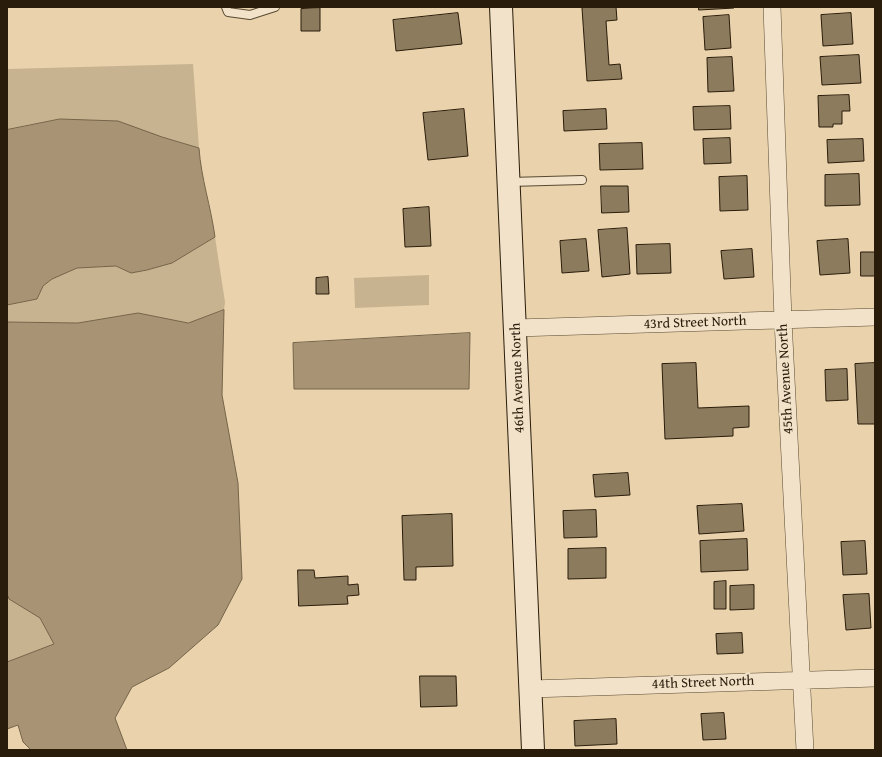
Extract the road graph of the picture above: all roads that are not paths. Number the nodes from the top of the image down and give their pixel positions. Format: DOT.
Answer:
graph roads {
  1 [pos="226,7"];
  2 [pos="275,7"];
  3 [pos="501,7"];
  4 [pos="772,7"];
  5 [pos="582,180"];
  6 [pos="509,182"];
  7 [pos="875,317"];
  8 [pos="784,320"];
  9 [pos="516,328"];
  10 [pos="875,678"];
  11 [pos="802,680"];
  12 [pos="531,689"];
  13 [pos="533,750"];
  14 [pos="805,750"];
  1 -- 2 [label="lane"];
  3 -- 6 [label="street, 46th Avenue North"];
  4 -- 8 [label="street, 45th Avenue North"];
  5 -- 6 [label="lane"];
  6 -- 9 [label="street, 46th Avenue North"];
  7 -- 8 [label="street, 43rd Street North"];
  8 -- 9 [label="street, 43rd Street North"];
  8 -- 11 [label="street, 45th Avenue North"];
  9 -- 12 [label="street, 46th Avenue North"];
  10 -- 11 [label="street, 44th Street North"];
  11 -- 12 [label="street, 44th Street North"];
  11 -- 14 [label="street, 45th Avenue North"];
  12 -- 13 [label="street, 46th Avenue North"];
}
